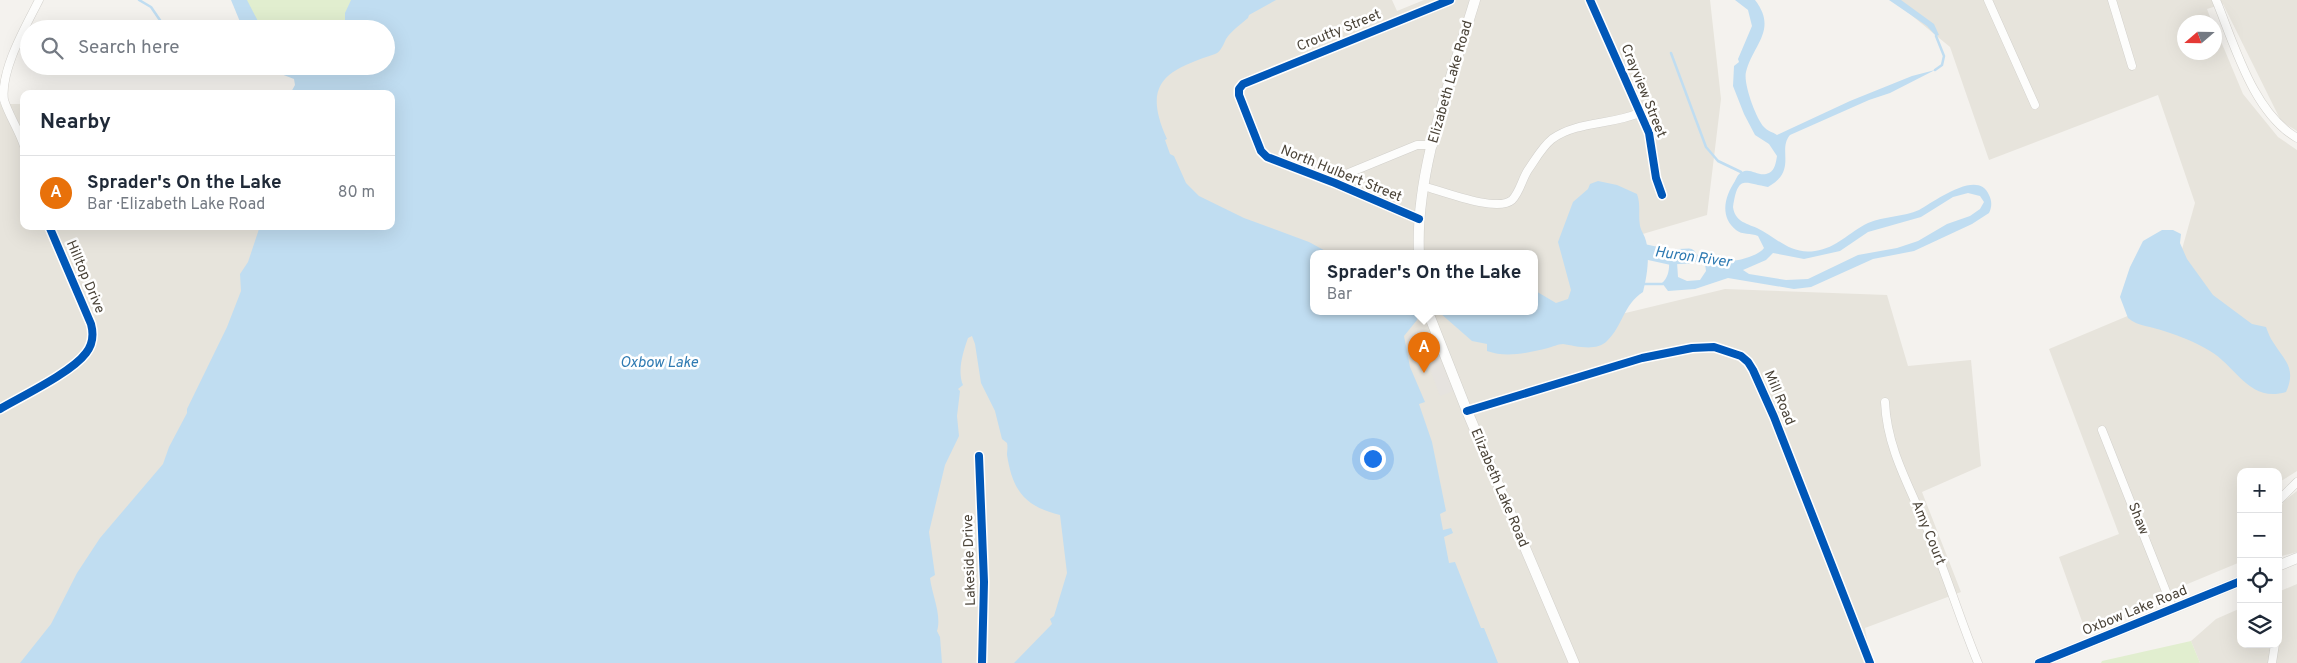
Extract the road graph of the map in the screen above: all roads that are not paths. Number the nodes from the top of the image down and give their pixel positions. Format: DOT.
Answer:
graph roads {
  1 [pos="39,0"];
  2 [pos="1450,0"];
  3 [pos="1475,0"];
  4 [pos="1590,0"];
  5 [pos="1988,0"];
  6 [pos="2112,0"];
  7 [pos="2216,0"];
  8 [pos="29,20"];
  9 [pos="20,39"];
  10 [pos="2132,66"];
  11 [pos="1240,89"];
  12 [pos="2035,105"];
  13 [pos="1639,113"];
  14 [pos="20,137"];
  15 [pos="2297,138"];
  16 [pos="1433,145"];
  17 [pos="1335,183"];
  18 [pos="1424,186"];
  19 [pos="1662,195"];
  20 [pos="1419,219"];
  21 [pos="51,230"];
  22 [pos="1419,250"];
  23 [pos="1429,315"];
  24 [pos="1885,402"];
  25 [pos="0,409"];
  26 [pos="1467,411"];
  27 [pos="2102,430"];
  28 [pos="979,456"];
  29 [pos="2297,482"];
  30 [pos="2282,497"];
  31 [pos="2297,558"];
  32 [pos="2282,564"];
  33 [pos="2237,583"];
  34 [pos="2173,609"];
  35 [pos="2274,648"];
  36 [pos="982,663"];
  37 [pos="1574,663"];
  38 [pos="1870,663"];
  39 [pos="1978,663"];
  40 [pos="2038,663"];
  41 [pos="2272,663"];
  1 -- 8 [label="street"];
  2 -- 11 [label="street, Croutty Street"];
  3 -- 16 [label="street, Elizabeth Lake Road"];
  4 -- 13 [label="street, Crayview Street"];
  5 -- 12 [label="street"];
  6 -- 10 [label="street"];
  7 -- 15 [label="street"];
  9 -- 14 [label="street"];
  11 -- 17 [label="street, North Hulbert Street"];
  13 -- 18 [label="street"];
  13 -- 19 [label="street, Crayview Street"];
  16 -- 17 [label="street"];
  16 -- 18 [label="street, Elizabeth Lake Road"];
  17 -- 20 [label="street, North Hulbert Street"];
  18 -- 20 [label="street, Elizabeth Lake Road"];
  20 -- 22 [label="street, Elizabeth Lake Road"];
  21 -- 25 [label="street, Hilltop Drive"];
  23 -- 26 [label="street, Elizabeth Lake Road"];
  24 -- 39 [label="street, Amy Court"];
  26 -- 37 [label="street, Elizabeth Lake Road"];
  26 -- 38 [label="street, Mill Road"];
  27 -- 34 [label="street, Shaw"];
  28 -- 36 [label="street, Lakeside Drive"];
  29 -- 30 [label="street"];
  31 -- 32 [label="street"];
  33 -- 34 [label="street, Oxbow Lake Road"];
  34 -- 40 [label="street, Oxbow Lake Road"];
  35 -- 41 [label="street"];
}
